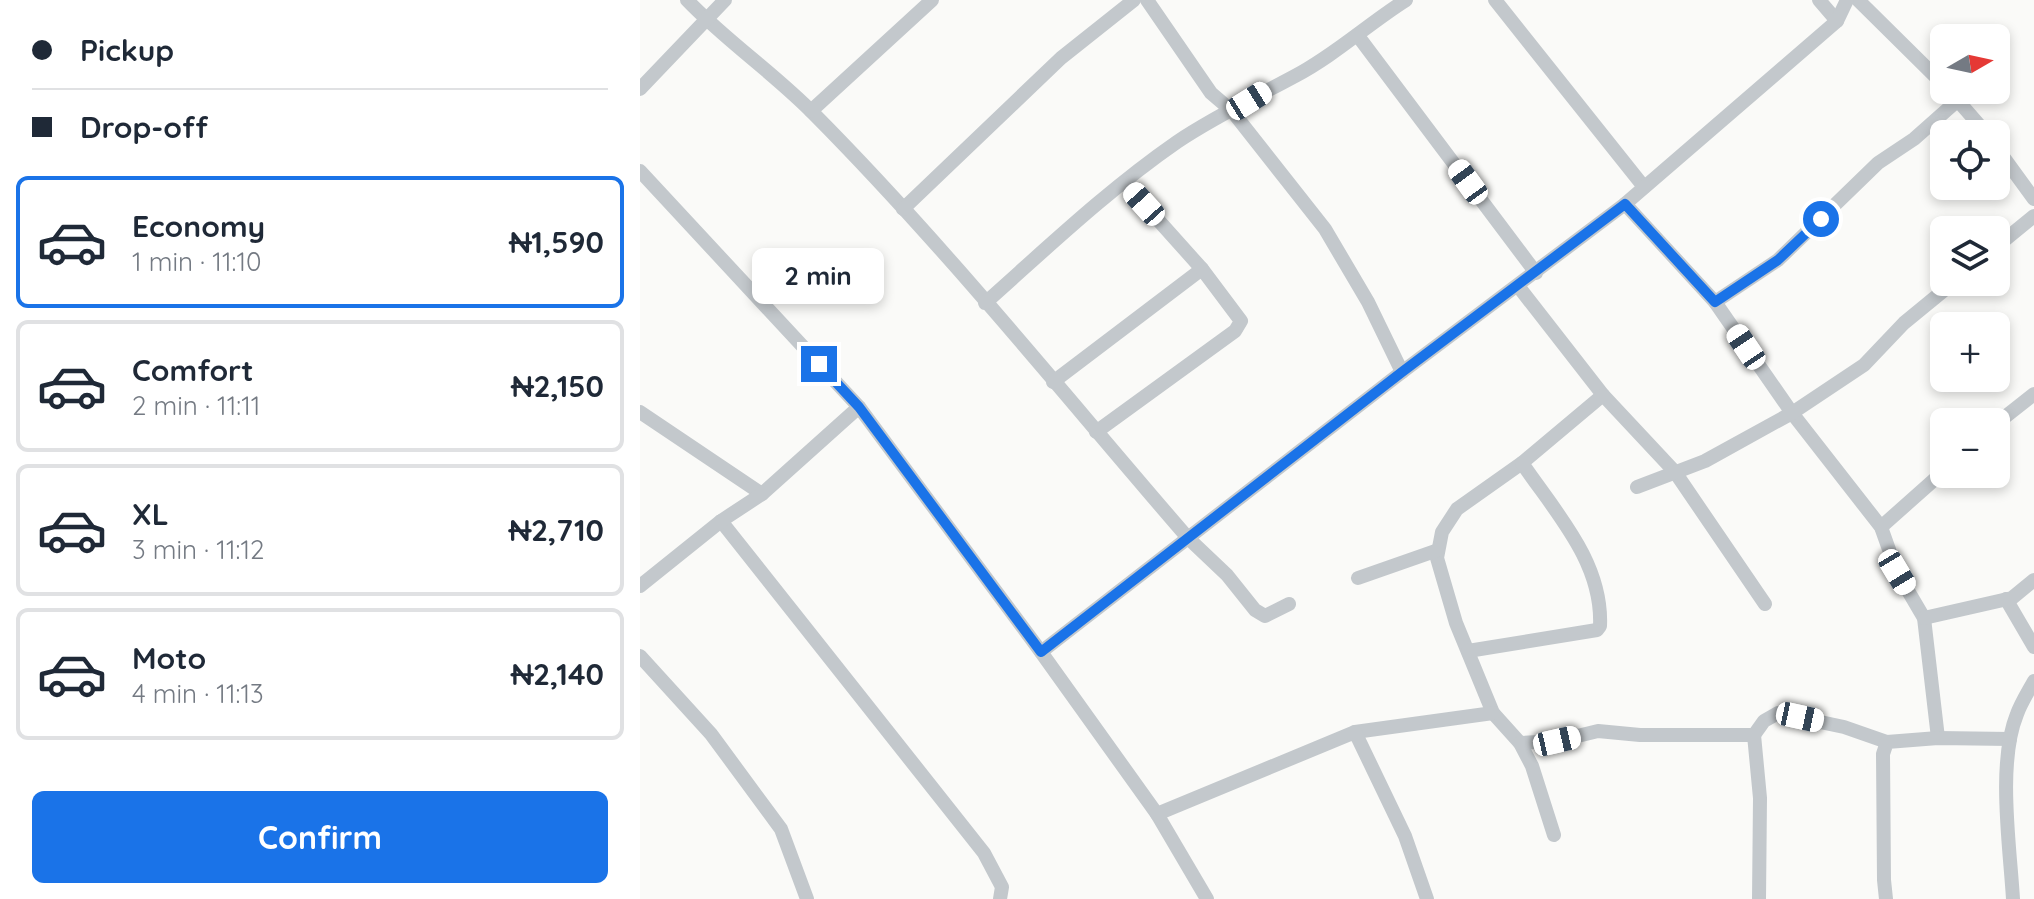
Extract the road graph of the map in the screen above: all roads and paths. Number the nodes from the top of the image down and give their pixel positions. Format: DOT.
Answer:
graph roads {
  1 [pos="687,0"];
  2 [pos="725,0"];
  3 [pos="932,0"];
  4 [pos="1134,0"];
  5 [pos="1147,0"];
  6 [pos="1495,0"];
  7 [pos="1819,0"];
  8 [pos="1847,0"];
  9 [pos="1858,0"];
  10 [pos="1397,2"];
  11 [pos="706,20"];
  12 [pos="1837,21"];
  13 [pos="1358,36"];
  14 [pos="1930,71"];
  15 [pos="640,89"];
  16 [pos="1945,104"];
  17 [pos="1961,104"];
  18 [pos="811,111"];
  19 [pos="1232,111"];
  20 [pos="1975,120"];
  21 [pos="2010,166"];
  22 [pos="640,171"];
  23 [pos="1125,183"];
  24 [pos="1644,187"];
  25 [pos="2034,199"];
  26 [pos="1625,204"];
  27 [pos="903,209"];
  28 [pos="2034,216"];
  29 [pos="2010,236"];
  30 [pos="1202,269"];
  31 [pos="1536,273"];
  32 [pos="1518,286"];
  33 [pos="1937,296"];
  34 [pos="1715,302"];
  35 [pos="985,303"];
  36 [pos="1402,372"];
  37 [pos="1053,382"];
  38 [pos="2034,394"];
  39 [pos="1603,395"];
  40 [pos="859,407"];
  41 [pos="640,412"];
  42 [pos="1792,413"];
  43 [pos="2010,413"];
  44 [pos="1096,432"];
  45 [pos="1522,463"];
  46 [pos="1675,472"];
  47 [pos="1930,483"];
  48 [pos="1637,487"];
  49 [pos="762,494"];
  50 [pos="721,521"];
  51 [pos="1881,527"];
  52 [pos="1188,538"];
  53 [pos="1438,550"];
  54 [pos="1358,578"];
  55 [pos="2034,580"];
  56 [pos="640,586"];
  57 [pos="2006,599"];
  58 [pos="1289,604"];
  59 [pos="1765,604"];
  60 [pos="1924,618"];
  61 [pos="2034,647"];
  62 [pos="1468,651"];
  63 [pos="1041,652"];
  64 [pos="640,656"];
  65 [pos="2034,681"];
  66 [pos="2028,703"];
  67 [pos="1493,713"];
  68 [pos="1355,732"];
  69 [pos="1754,735"];
  70 [pos="1938,738"];
  71 [pos="2010,739"];
  72 [pos="1887,742"];
  73 [pos="1520,743"];
  74 [pos="1157,814"];
  75 [pos="1554,835"];
  76 [pos="807,899"];
  77 [pos="1000,899"];
  78 [pos="1207,899"];
  79 [pos="1427,899"];
  80 [pos="1759,899"];
  81 [pos="1886,899"];
  82 [pos="2013,899"];
  1 -- 11 [label="street"];
  2 -- 11 [label="street"];
  3 -- 18 [label="street"];
  4 -- 27 [label="street"];
  5 -- 19 [label="street"];
  6 -- 24 [label="street"];
  7 -- 12 [label="street"];
  8 -- 12 [label="street"];
  9 -- 14 [label="street"];
  10 -- 13 [label="street"];
  11 -- 15 [label="street"];
  11 -- 18 [label="street"];
  12 -- 24 [label="street"];
  13 -- 19 [label="street"];
  13 -- 31 [label="street"];
  16 -- 34 [label="street"];
  17 -- 20 [label="street"];
  18 -- 27 [label="street"];
  19 -- 23 [label="street"];
  19 -- 36 [label="street"];
  21 -- 25 [label="street"];
  22 -- 40 [label="street"];
  23 -- 30 [label="street"];
  23 -- 35 [label="street"];
  24 -- 26 [label="street"];
  26 -- 31 [label="street"];
  26 -- 34 [label="street"];
  27 -- 35 [label="street"];
  28 -- 29 [label="street"];
  30 -- 37 [label="street"];
  30 -- 44 [label="street"];
  31 -- 32 [label="street"];
  32 -- 36 [label="street"];
  32 -- 39 [label="street"];
  33 -- 42 [label="street"];
  34 -- 42 [label="street"];
  35 -- 37 [label="street"];
  36 -- 52 [label="street"];
  37 -- 44 [label="street"];
  38 -- 43 [label="street"];
  39 -- 45 [label="street"];
  39 -- 46 [label="street"];
  40 -- 49 [label="street"];
  40 -- 63 [label="street"];
  41 -- 49 [label="street"];
  42 -- 46 [label="street"];
  42 -- 51 [label="street"];
  44 -- 52 [label="street"];
  45 -- 53 [label="street"];
  45 -- 62 [label="street"];
  46 -- 48 [label="street"];
  46 -- 59 [label="street"];
  47 -- 51 [label="street"];
  49 -- 50 [label="street"];
  50 -- 56 [label="street"];
  50 -- 77 [label="street"];
  51 -- 60 [label="street"];
  52 -- 58 [label="street"];
  52 -- 63 [label="street"];
  53 -- 54 [label="street"];
  53 -- 62 [label="street"];
  55 -- 57 [label="street"];
  57 -- 60 [label="street"];
  57 -- 61 [label="street"];
  60 -- 70 [label="street"];
  62 -- 67 [label="street"];
  63 -- 74 [label="street"];
  64 -- 76 [label="street"];
  65 -- 66 [label="street"];
  66 -- 71 [label="street"];
  67 -- 68 [label="street"];
  67 -- 73 [label="street"];
  68 -- 74 [label="street"];
  68 -- 79 [label="street"];
  69 -- 72 [label="street"];
  69 -- 73 [label="street"];
  69 -- 80 [label="street"];
  70 -- 71 [label="street"];
  70 -- 72 [label="street"];
  71 -- 82 [label="street"];
  72 -- 81 [label="street"];
  73 -- 75 [label="street"];
  74 -- 78 [label="street"];
}
